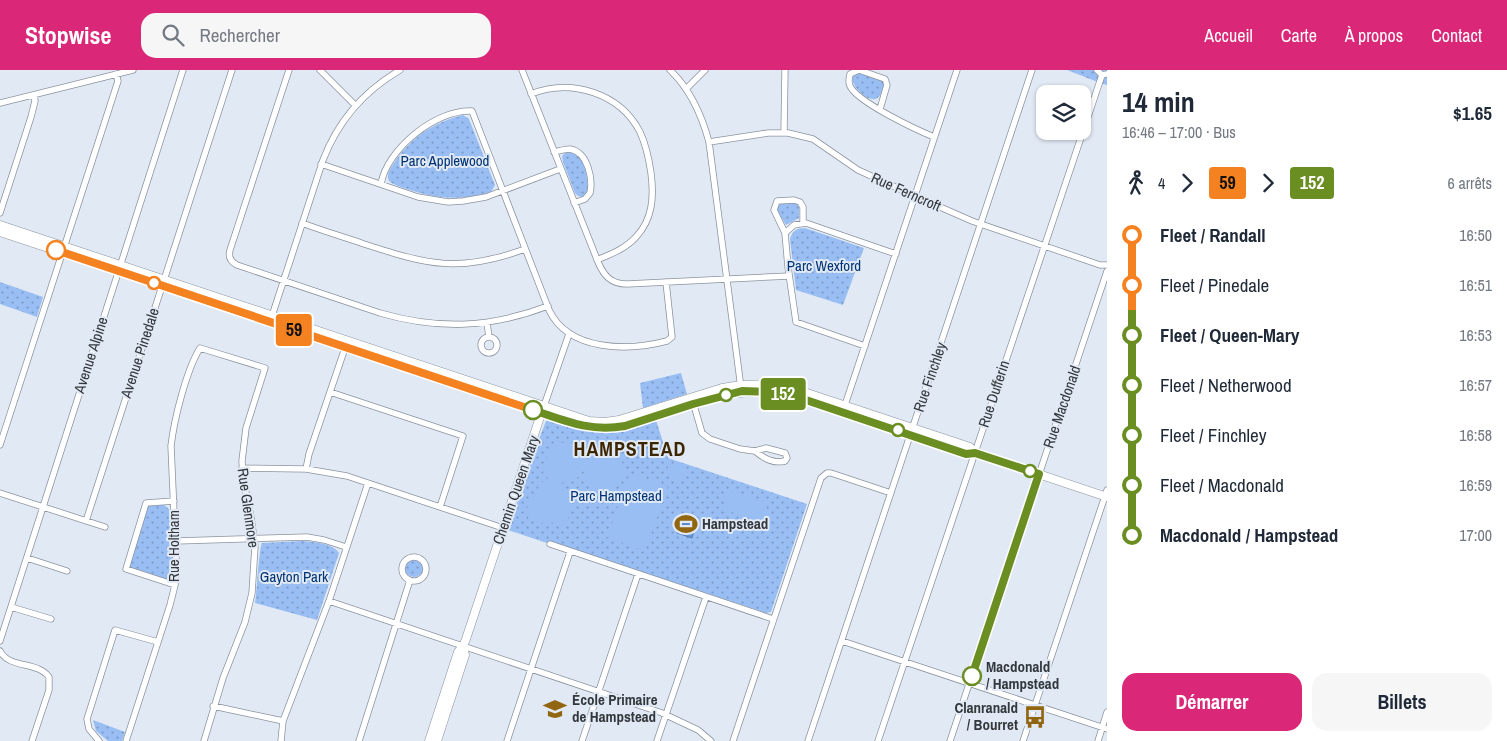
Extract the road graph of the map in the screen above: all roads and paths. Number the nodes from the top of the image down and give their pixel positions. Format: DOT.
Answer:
graph roads {
  1 [pos="132,70"];
  2 [pos="184,70"];
  3 [pos="232,70"];
  4 [pos="289,70"];
  5 [pos="320,70"];
  6 [pos="400,70"];
  7 [pos="522,70"];
  8 [pos="670,70"];
  9 [pos="705,70"];
  10 [pos="784,70"];
  11 [pos="957,70"];
  12 [pos="1032,70"];
  13 [pos="1097,70"];
  14 [pos="116,74"];
  15 [pos="1104,75"];
  16 [pos="686,89"];
  17 [pos="531,94"];
  18 [pos="34,95"];
  19 [pos="0,103"];
  20 [pos="355,105"];
  21 [pos="880,109"];
  22 [pos="784,133"];
  23 [pos="934,137"];
  24 [pos="708,142"];
  25 [pos="554,152"];
  26 [pos="321,164"];
  27 [pos="560,169"];
  28 [pos="381,184"];
  29 [pos="503,191"];
  30 [pos="915,196"];
  31 [pos="574,203"];
  32 [pos="0,213"];
  33 [pos="302,223"];
  34 [pos="803,223"];
  35 [pos="0,224"];
  36 [pos="981,224"];
  37 [pos="0,232"];
  38 [pos="785,233"];
  39 [pos="1044,246"];
  40 [pos="64,249"];
  41 [pos="525,249"];
  42 [pos="896,254"];
  43 [pos="597,260"];
  44 [pos="1104,265"];
  45 [pos="120,267"];
  46 [pos="1107,271"];
  47 [pos="789,276"];
  48 [pos="727,280"];
  49 [pos="283,281"];
  50 [pos="163,282"];
  51 [pos="666,282"];
  52 [pos="548,306"];
  53 [pos="272,318"];
  54 [pos="487,323"];
  55 [pos="568,334"];
  56 [pos="488,337"];
  57 [pos="346,344"];
  58 [pos="865,346"];
  59 [pos="200,348"];
  60 [pos="742,388"];
  61 [pos="330,392"];
  62 [pos="692,401"];
  63 [pos="543,409"];
  64 [pos="844,409"];
  65 [pos="912,431"];
  66 [pos="0,445"];
  67 [pos="755,451"];
  68 [pos="975,453"];
  69 [pos="242,468"];
  70 [pos="306,469"];
  71 [pos="1039,474"];
  72 [pos="368,483"];
  73 [pos="0,493"];
  74 [pos="891,493"];
  75 [pos="1106,494"];
  76 [pos="174,501"];
  77 [pos="440,506"];
  78 [pos="42,507"];
  79 [pos="86,521"];
  80 [pos="105,527"];
  81 [pos="503,528"];
  82 [pos="254,538"];
  83 [pos="176,541"];
  84 [pos="550,544"];
  85 [pos="346,547"];
  86 [pos="570,552"];
  87 [pos="27,558"];
  88 [pos="67,571"];
  89 [pos="638,574"];
  90 [pos="410,580"];
  91 [pos="175,585"];
  92 [pos="706,597"];
  93 [pos="329,601"];
  94 [pos="11,606"];
  95 [pos="50,619"];
  96 [pos="773,619"];
  97 [pos="396,624"];
  98 [pos="0,641"];
  99 [pos="842,641"];
  100 [pos="158,642"];
  101 [pos="463,646"];
  102 [pos="0,652"];
  103 [pos="905,662"];
  104 [pos="531,669"];
  105 [pos="969,684"];
  106 [pos="599,692"];
  107 [pos="214,706"];
  108 [pos="1035,706"];
  109 [pos="1107,712"];
  110 [pos="666,714"];
  111 [pos="282,721"];
  112 [pos="1105,729"];
  113 [pos="204,738"];
  114 [pos="32,741"];
  115 [pos="99,741"];
  116 [pos="126,741"];
  117 [pos="211,741"];
  118 [pos="281,741"];
  119 [pos="358,741"];
  120 [pos="429,741"];
  121 [pos="437,741"];
  122 [pos="507,741"];
  123 [pos="582,741"];
  124 [pos="657,741"];
  125 [pos="711,741"];
  126 [pos="733,741"];
  127 [pos="808,741"];
  128 [pos="878,741"];
  129 [pos="950,741"];
  130 [pos="1023,741"];
  131 [pos="1098,741"];
  1 -- 14 [label="street"];
  2 -- 45 [label="street, Avenue Alpine"];
  3 -- 50 [label="street, Avenue Pinedale"];
  4 -- 49 [label="street"];
  5 -- 20 [label="street"];
  6 -- 20 [label="street"];
  7 -- 17 [label="street"];
  8 -- 16 [label="street"];
  9 -- 16 [label="street"];
  10 -- 22 [label="street"];
  11 -- 23 [label="street"];
  12 -- 36 [label="street, Rue Finchley"];
  13 -- 15 [label="street, Rue Dufferin"];
  14 -- 18 [label="street"];
  14 -- 40 [label="street"];
  15 -- 39 [label="street, Rue Dufferin"];
  16 -- 24 [label="street"];
  17 -- 25 [label="street"];
  17 -- 43 [label="street"];
  18 -- 19 [label="street"];
  18 -- 32 [label="street"];
  20 -- 26 [label="street"];
  21 -- 21 [label="street"];
  21 -- 23 [label="street"];
  22 -- 24 [label="street, Rue Ferncroft"];
  22 -- 30 [label="street, Rue Ferncroft"];
  23 -- 30 [label="street"];
  24 -- 48 [label="street"];
  25 -- 27 [label="street"];
  25 -- 31 [label="street"];
  26 -- 28 [label="street"];
  26 -- 33 [label="street"];
  27 -- 29 [label="street"];
  27 -- 31 [label="street"];
  28 -- 29 [label="street"];
  28 -- 29 [label="street"];
  29 -- 41 [label="street"];
  30 -- 36 [label="street, Rue Ferncroft"];
  30 -- 42 [label="street"];
  31 -- 43 [label="street"];
  33 -- 41 [label="street"];
  33 -- 49 [label="street"];
  34 -- 38 [label="street"];
  34 -- 38 [label="street"];
  34 -- 42 [label="street"];
  35 -- 40 [label="main road"];
  36 -- 39 [label="street, Rue Ferncroft"];
  36 -- 65 [label="street, Rue Finchley"];
  37 -- 40 [label="main road"];
  38 -- 47 [label="street"];
  39 -- 44 [label="street, Rue Ferncroft"];
  39 -- 68 [label="street, Rue Dufferin"];
  40 -- 45 [label="main road"];
  40 -- 66 [label="street"];
  41 -- 52 [label="street"];
  42 -- 58 [label="street"];
  43 -- 51 [label="street"];
  45 -- 50 [label="main road"];
  45 -- 78 [label="street, Avenue Alpine"];
  46 -- 71 [label="street, Rue Macdonald"];
  47 -- 48 [label="street"];
  47 -- 58 [label="street"];
  48 -- 51 [label="street"];
  48 -- 60 [label="street"];
  49 -- 53 [label="street"];
  49 -- 54 [label="street"];
  50 -- 53 [label="main road"];
  50 -- 79 [label="street, Avenue Pinedale"];
  51 -- 55 [label="street"];
  52 -- 54 [label="street"];
  52 -- 55 [label="street"];
  53 -- 57 [label="main road"];
  54 -- 56 [label="street"];
  55 -- 63 [label="street, Chemin Queen Mary"];
  57 -- 61 [label="street"];
  57 -- 63 [label="main road"];
  58 -- 64 [label="street"];
  59 -- 69 [label="street, Rue Glenmore"];
  59 -- 76 [label="street, Rue Holtham"];
  60 -- 62 [label="main road"];
  60 -- 64 [label="main road"];
  61 -- 70 [label="street"];
  61 -- 77 [label="street"];
  62 -- 63 [label="main road"];
  62 -- 67 [label="street"];
  63 -- 81 [label="main road, Chemin Queen Mary"];
  64 -- 65 [label="main road"];
  65 -- 68 [label="main road"];
  65 -- 74 [label="street, Rue Finchley"];
  67 -- 67 [label="street"];
  68 -- 71 [label="main road"];
  68 -- 103 [label="street, Rue Dufferin"];
  69 -- 70 [label="street"];
  69 -- 82 [label="street, Rue Glenmore"];
  70 -- 72 [label="street"];
  71 -- 75 [label="main road"];
  71 -- 105 [label="street, Rue Macdonald"];
  72 -- 77 [label="street"];
  72 -- 85 [label="street"];
  73 -- 78 [label="street"];
  74 -- 96 [label="street"];
  74 -- 99 [label="street, Rue Finchley"];
  75 -- 108 [label="street"];
  76 -- 83 [label="street, Rue Holtham"];
  76 -- 91 [label="street"];
  77 -- 81 [label="street"];
  78 -- 79 [label="street"];
  78 -- 87 [label="street, Avenue Alpine"];
  79 -- 80 [label="street"];
  81 -- 101 [label="main road, Chemin Queen Mary"];
  82 -- 83 [label="street"];
  82 -- 85 [label="street"];
  82 -- 107 [label="street, Rue Glenmore"];
  83 -- 91 [label="street, Rue Holtham"];
  84 -- 86 [label="street"];
  85 -- 93 [label="street"];
  86 -- 89 [label="street"];
  86 -- 104 [label="street"];
  87 -- 88 [label="street"];
  87 -- 94 [label="street, Avenue Alpine"];
  89 -- 92 [label="street"];
  89 -- 106 [label="street"];
  90 -- 90 [label="street"];
  90 -- 97 [label="street"];
  91 -- 100 [label="street, Rue Holtham"];
  92 -- 96 [label="street"];
  92 -- 110 [label="street"];
  93 -- 97 [label="street"];
  93 -- 111 [label="street"];
  94 -- 95 [label="street"];
  94 -- 98 [label="street, Avenue Alpine"];
  96 -- 126 [label="street"];
  97 -- 101 [label="street"];
  97 -- 119 [label="street"];
  99 -- 103 [label="street"];
  99 -- 127 [label="street, Rue Finchley"];
  100 -- 115 [label="street"];
  100 -- 116 [label="street, Rue Holtham"];
  101 -- 104 [label="street"];
  101 -- 120 [label="main road, Chemin Queen Mary"];
  101 -- 121 [label="main road, Chemin Queen Mary"];
  102 -- 114 [label="street"];
  103 -- 105 [label="street"];
  103 -- 128 [label="street, Rue Dufferin"];
  104 -- 106 [label="street"];
  104 -- 122 [label="street"];
  105 -- 108 [label="street"];
  105 -- 129 [label="street, Rue Macdonald"];
  106 -- 110 [label="street"];
  106 -- 123 [label="street"];
  107 -- 111 [label="street"];
  107 -- 113 [label="street, Rue Glenmore"];
  108 -- 112 [label="street"];
  108 -- 130 [label="street"];
  109 -- 112 [label="street"];
  110 -- 124 [label="street"];
  110 -- 125 [label="street"];
  111 -- 118 [label="street"];
  112 -- 131 [label="street"];
  113 -- 117 [label="street"];
}
